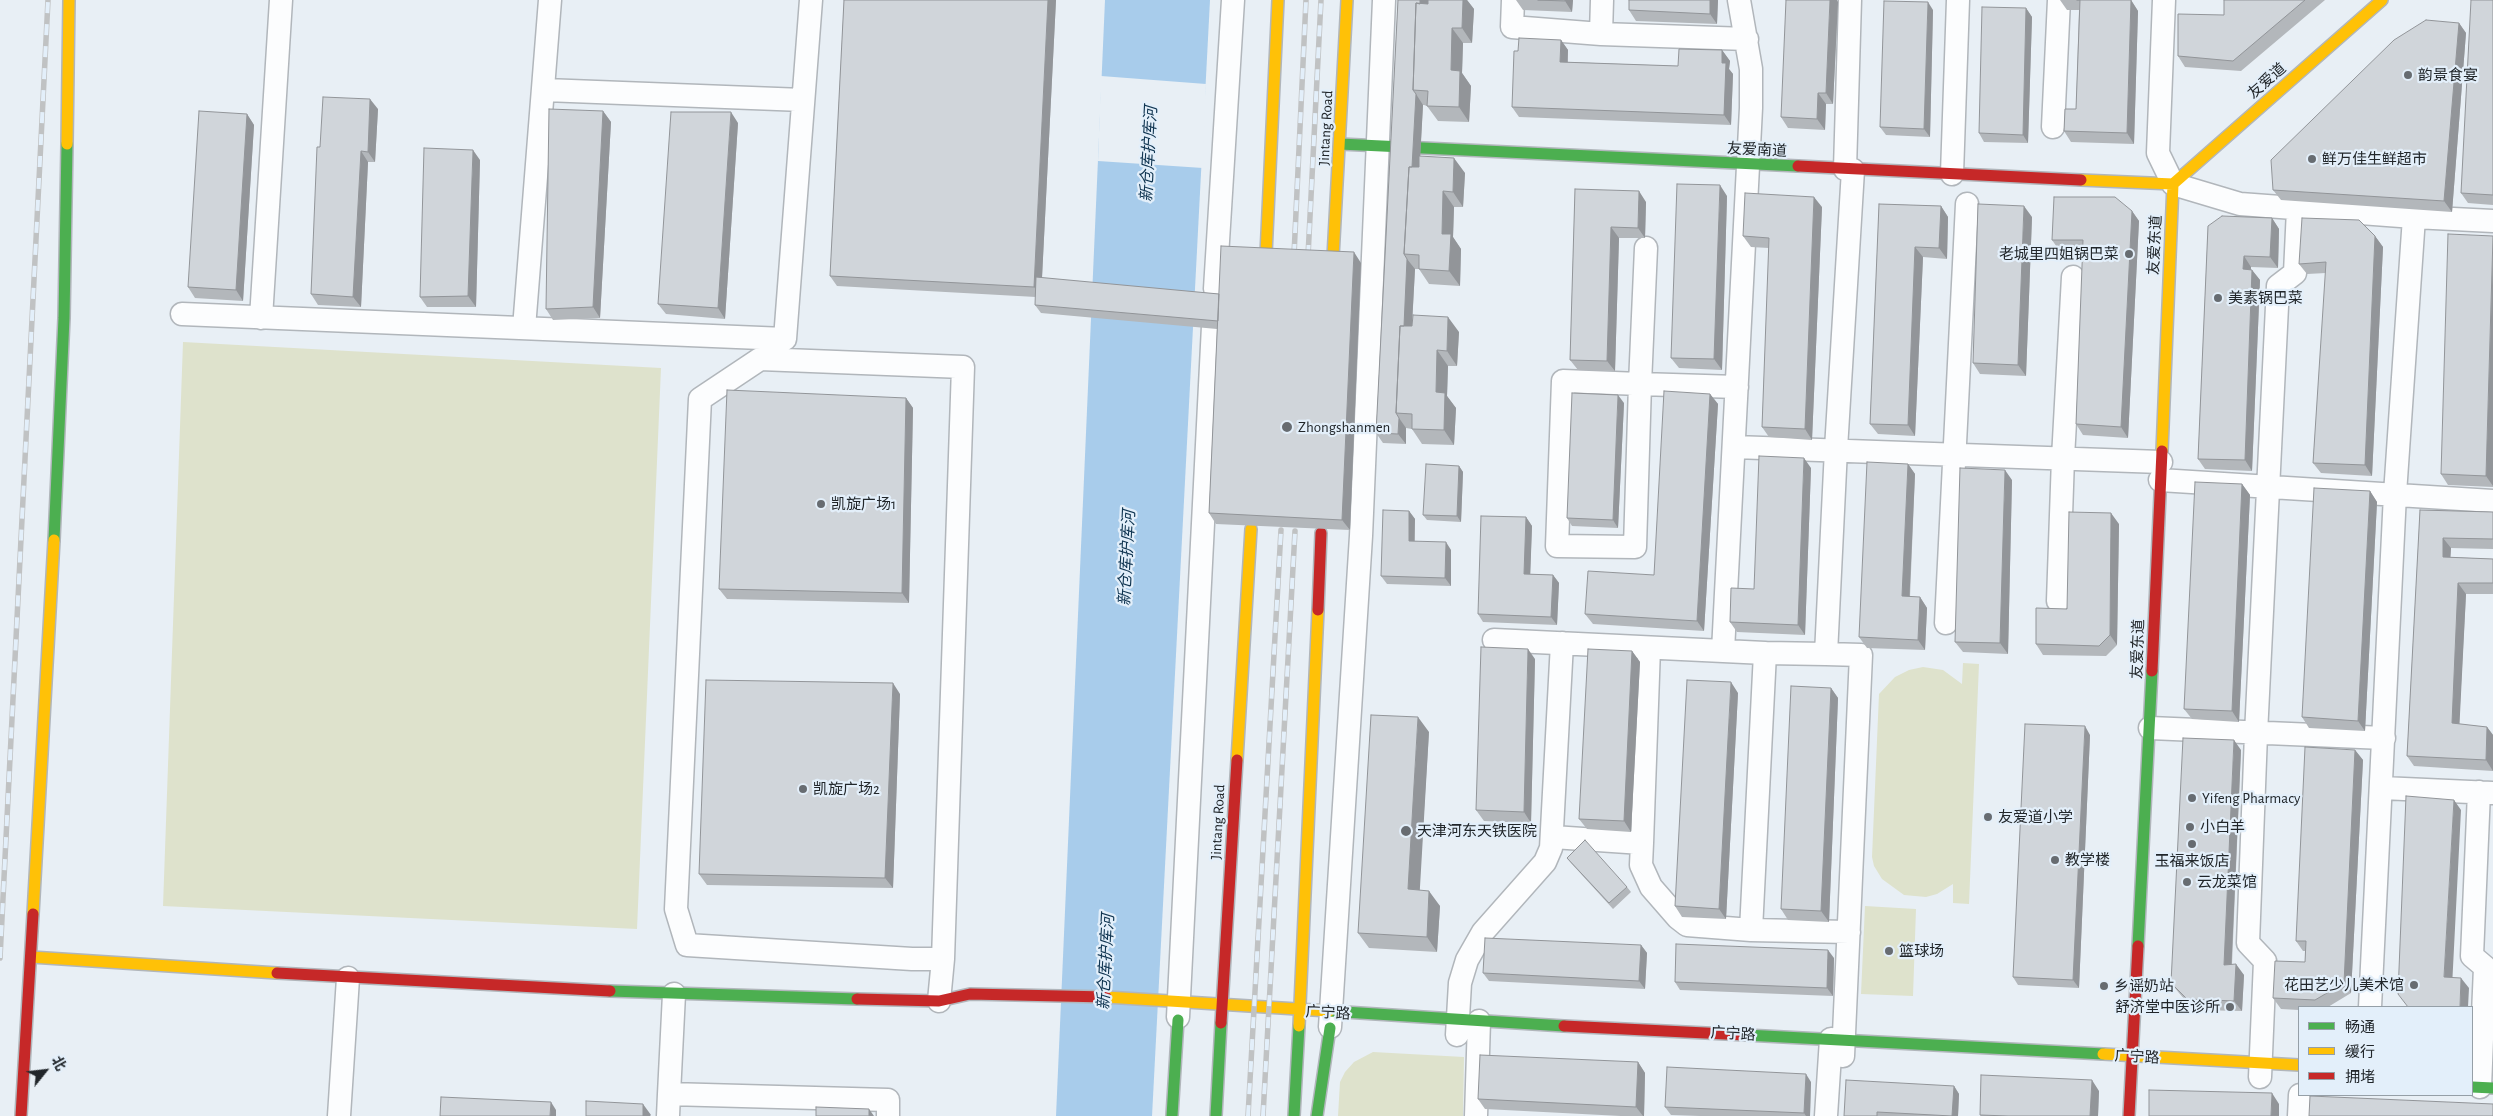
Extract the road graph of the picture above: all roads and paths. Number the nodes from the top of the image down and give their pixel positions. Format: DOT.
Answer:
graph roads {
  1 [pos="69,0"];
  2 [pos="281,0"];
  3 [pos="550,0"];
  4 [pos="811,0"];
  5 [pos="1233,0"];
  6 [pos="1278,0"];
  7 [pos="1347,0"];
  8 [pos="1384,0"];
  9 [pos="1513,0"];
  10 [pos="1602,0"];
  11 [pos="1739,0"];
  12 [pos="1850,0"];
  13 [pos="1958,0"];
  14 [pos="2059,0"];
  15 [pos="2164,0"];
  16 [pos="2382,0"];
  17 [pos="1601,34"];
  18 [pos="1747,40"];
  19 [pos="545,90"];
  20 [pos="803,100"];
  21 [pos="2053,127"];
  22 [pos="1340,144"];
  23 [pos="1378,145"];
  24 [pos="1749,165"];
  25 [pos="1849,169"];
  26 [pos="1952,174"];
  27 [pos="2173,184"];
  28 [pos="1966,204"];
  29 [pos="2298,209"];
  30 [pos="2414,217"];
  31 [pos="2493,221"];
  32 [pos="1646,248"];
  33 [pos="1266,254"];
  34 [pos="1333,257"];
  35 [pos="2073,277"];
  36 [pos="1215,289"];
  37 [pos="182,314"];
  38 [pos="260,318"];
  39 [pos="1213,326"];
  40 [pos="524,328"];
  41 [pos="1640,384"];
  42 [pos="1737,387"];
  43 [pos="1734,447"];
  44 [pos="1836,449"];
  45 [pos="1953,454"];
  46 [pos="2063,458"];
  47 [pos="2160,471"];
  48 [pos="2268,487"];
  49 [pos="2396,494"];
  50 [pos="2493,501"];
  51 [pos="1251,529"];
  52 [pos="1321,533"];
  53 [pos="2058,601"];
  54 [pos="1946,623"];
  55 [pos="1494,640"];
  56 [pos="1562,643"];
  57 [pos="1649,648"];
  58 [pos="1723,651"];
  59 [pos="1765,653"];
  60 [pos="1826,654"];
  61 [pos="2150,728"];
  62 [pos="2256,734"];
  63 [pos="2384,738"];
  64 [pos="2382,788"];
  65 [pos="2486,792"];
  66 [pos="1553,837"];
  67 [pos="1642,844"];
  68 [pos="1751,930"];
  69 [pos="1850,932"];
  70 [pos="31,957"];
  71 [pos="943,958"];
  72 [pos="348,978"];
  73 [pos="674,994"];
  74 [pos="939,1001"];
  75 [pos="1222,1003"];
  76 [pos="2370,1006"];
  77 [pos="966,1008"];
  78 [pos="1300,1009"];
  79 [pos="1174,1012"];
  80 [pos="1333,1022"];
  81 [pos="1294,1026"];
  82 [pos="1468,1031"];
  83 [pos="1837,1050"];
  84 [pos="2131,1056"];
  85 [pos="2298,1065"];
  86 [pos="2260,1074"];
  87 [pos="2482,1081"];
  88 [pos="2300,1096"];
  89 [pos="1318,1099"];
  90 [pos="668,1105"];
  91 [pos="21,1116"];
  92 [pos="339,1116"];
  93 [pos="888,1116"];
  94 [pos="1172,1116"];
  95 [pos="1216,1116"];
  96 [pos="1294,1116"];
  97 [pos="1317,1116"];
  98 [pos="1476,1116"];
  99 [pos="1826,1116"];
  100 [pos="2130,1116"];
  101 [pos="2300,1116"];
  1 -- 70 [label="main road"];
  2 -- 38 [label="street"];
  3 -- 19 [label="street"];
  4 -- 20 [label="street"];
  5 -- 36 [label="street"];
  6 -- 33 [label="main road"];
  7 -- 22 [label="main road, Jintang Road"];
  8 -- 23 [label="street"];
  9 -- 17 [label="street"];
  10 -- 17 [label="street"];
  11 -- 18 [label="street"];
  12 -- 25 [label="street"];
  13 -- 26 [label="street"];
  14 -- 21 [label="street"];
  15 -- 27 [label="street"];
  16 -- 27 [label="main road, 友爱道"];
  17 -- 18 [label="street"];
  18 -- 24 [label="street"];
  19 -- 20 [label="street"];
  19 -- 40 [label="street"];
  20 -- 40 [label="street"];
  22 -- 23 [label="main road, 友爱南道"];
  22 -- 34 [label="main road, Jintang Road"];
  23 -- 24 [label="main road, 友爱南道"];
  23 -- 80 [label="street"];
  24 -- 25 [label="main road, 友爱南道"];
  24 -- 42 [label="street"];
  25 -- 26 [label="main road, 友爱南道"];
  25 -- 44 [label="street"];
  26 -- 27 [label="main road, 友爱南道"];
  27 -- 29 [label="street"];
  27 -- 47 [label="main road, 友爱东道"];
  28 -- 45 [label="street"];
  29 -- 30 [label="street"];
  29 -- 48 [label="street"];
  30 -- 31 [label="street"];
  30 -- 49 [label="street"];
  32 -- 41 [label="street"];
  35 -- 46 [label="street"];
  37 -- 38 [label="street"];
  38 -- 40 [label="street"];
  39 -- 79 [label="street"];
  41 -- 41 [label="street"];
  41 -- 42 [label="street"];
  42 -- 43 [label="street"];
  43 -- 44 [label="street"];
  43 -- 58 [label="street"];
  44 -- 45 [label="street"];
  44 -- 60 [label="street"];
  45 -- 46 [label="street"];
  45 -- 54 [label="street"];
  46 -- 47 [label="street"];
  46 -- 53 [label="street"];
  47 -- 48 [label="street"];
  47 -- 61 [label="main road, 友爱东道"];
  48 -- 49 [label="street"];
  48 -- 62 [label="street"];
  49 -- 50 [label="street"];
  49 -- 63 [label="street"];
  51 -- 75 [label="main road, Jintang Road"];
  52 -- 78 [label="main road"];
  55 -- 56 [label="street"];
  56 -- 57 [label="street"];
  56 -- 66 [label="street"];
  57 -- 58 [label="street"];
  57 -- 67 [label="street"];
  58 -- 59 [label="street"];
  59 -- 60 [label="street"];
  59 -- 68 [label="street"];
  60 -- 69 [label="street"];
  61 -- 62 [label="street"];
  61 -- 84 [label="main road, 友爱东道"];
  62 -- 63 [label="street"];
  62 -- 86 [label="street"];
  63 -- 64 [label="street"];
  64 -- 65 [label="street"];
  64 -- 76 [label="street"];
  65 -- 87 [label="street"];
  66 -- 67 [label="street"];
  66 -- 82 [label="street"];
  67 -- 68 [label="street"];
  68 -- 69 [label="street"];
  69 -- 83 [label="street"];
  70 -- 72 [label="main road"];
  70 -- 91 [label="main road"];
  71 -- 71 [label="street"];
  71 -- 74 [label="street"];
  72 -- 73 [label="main road"];
  72 -- 92 [label="street"];
  73 -- 74 [label="main road"];
  73 -- 90 [label="street"];
  74 -- 77 [label="main road"];
  74 -- 79 [label="main road, 广宁路"];
  75 -- 78 [label="main road, 广宁路"];
  75 -- 79 [label="main road, 广宁路"];
  75 -- 95 [label="main road, Jintang Road"];
  78 -- 80 [label="main road, 广宁路"];
  78 -- 81 [label="main road"];
  79 -- 94 [label="main road"];
  80 -- 81 [label="main road, 广宁路"];
  80 -- 82 [label="main road, 广宁路"];
  80 -- 89 [label="main road"];
  81 -- 89 [label="main road"];
  81 -- 96 [label="main road"];
  82 -- 83 [label="main road, 广宁路"];
  82 -- 98 [label="street"];
  83 -- 84 [label="main road, 广宁路"];
  83 -- 99 [label="street"];
  84 -- 86 [label="main road, 广宁路"];
  84 -- 100 [label="main road, 友爱东道"];
  85 -- 86 [label="main road, 广宁路"];
  88 -- 101 [label="street"];
  89 -- 97 [label="main road"];
  90 -- 93 [label="street"];
}
